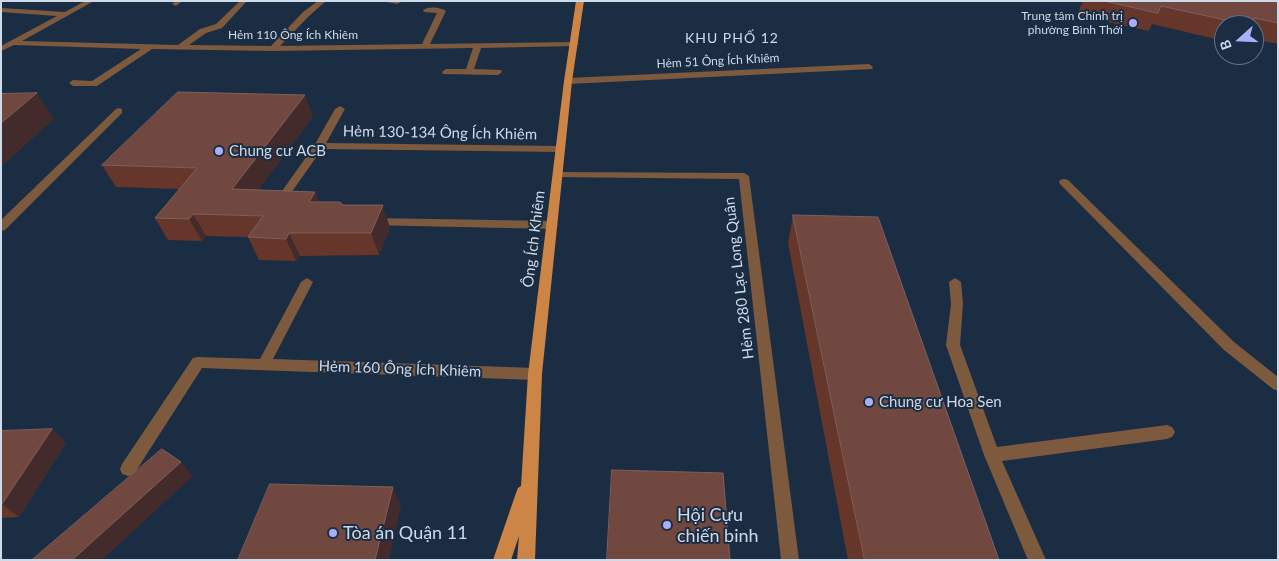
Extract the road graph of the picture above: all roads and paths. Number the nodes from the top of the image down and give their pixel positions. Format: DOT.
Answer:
graph roads {
  1 [pos="91,1"];
  2 [pos="244,1"];
  3 [pos="323,1"];
  4 [pos="385,1"];
  5 [pos="580,1"];
  6 [pos="397,2"];
  7 [pos="1,10"];
  8 [pos="427,10"];
  9 [pos="64,14"];
  10 [pos="10,44"];
  11 [pos="575,44"];
  12 [pos="478,45"];
  13 [pos="425,46"];
  14 [pos="149,47"];
  15 [pos="1,48"];
  16 [pos="178,48"];
  17 [pos="273,48"];
  18 [pos="869,67"];
  19 [pos="446,72"];
  20 [pos="469,72"];
  21 [pos="498,72"];
  22 [pos="568,81"];
  23 [pos="73,83"];
  24 [pos="340,109"];
  25 [pos="119,111"];
  26 [pos="319,146"];
  27 [pos="561,149"];
  28 [pos="558,175"];
  29 [pos="1064,182"];
  30 [pos="287,191"];
  31 [pos="365,222"];
  32 [pos="552,225"];
  33 [pos="1,227"];
  34 [pos="307,282"];
  35 [pos="955,282"];
  36 [pos="264,364"];
  37 [pos="535,374"];
  38 [pos="1278,385"];
  39 [pos="1167,432"];
  40 [pos="992,456"];
  41 [pos="128,469"];
  42 [pos="528,482"];
  43 [pos="502,560"];
  44 [pos="526,560"];
  45 [pos="790,560"];
  46 [pos="1037,560"];
  1 -- 9 [label="street"];
  2 -- 16 [label="street"];
  3 -- 17 [label="street"];
  4 -- 6 [label="street"];
  5 -- 11 [label="main road, Ông Ích Khiêm"];
  7 -- 9 [label="street"];
  8 -- 13 [label="street"];
  9 -- 10 [label="street"];
  10 -- 14 [label="street, Hẻm 110 Ông Ích Khiêm"];
  10 -- 15 [label="street"];
  11 -- 12 [label="street, Hẻm 110 Ông Ích Khiêm"];
  11 -- 22 [label="main road, Ông Ích Khiêm"];
  12 -- 13 [label="street, Hẻm 110 Ông Ích Khiêm"];
  12 -- 20 [label="street"];
  13 -- 17 [label="street, Hẻm 110 Ông Ích Khiêm"];
  14 -- 16 [label="street, Hẻm 110 Ông Ích Khiêm"];
  14 -- 23 [label="street"];
  16 -- 17 [label="street, Hẻm 110 Ông Ích Khiêm"];
  18 -- 22 [label="street, Hẻm 51 Ông Ích Khiêm"];
  19 -- 20 [label="street"];
  20 -- 21 [label="street"];
  22 -- 27 [label="main road, Ông Ích Khiêm"];
  24 -- 26 [label="street"];
  25 -- 33 [label="street"];
  26 -- 27 [label="street, Hẻm 130-134 Ông Ích Khiêm"];
  26 -- 30 [label="street"];
  27 -- 28 [label="main road, Ông Ích Khiêm"];
  28 -- 32 [label="main road, Ông Ích Khiêm"];
  28 -- 45 [label="street, Hẻm 280 Lạc Long Quân"];
  29 -- 38 [label="street"];
  31 -- 32 [label="street"];
  32 -- 37 [label="main road, Ông Ích Khiêm"];
  34 -- 36 [label="street"];
  35 -- 40 [label="street"];
  36 -- 37 [label="street, Hẻm 160 Ông Ích Khiêm"];
  36 -- 41 [label="street, Hẻm 160 Ông Ích Khiêm"];
  37 -- 42 [label="main road, Ông Ích Khiêm"];
  39 -- 40 [label="street"];
  40 -- 46 [label="street"];
  42 -- 43 [label="main road"];
  42 -- 44 [label="main road"];
}
